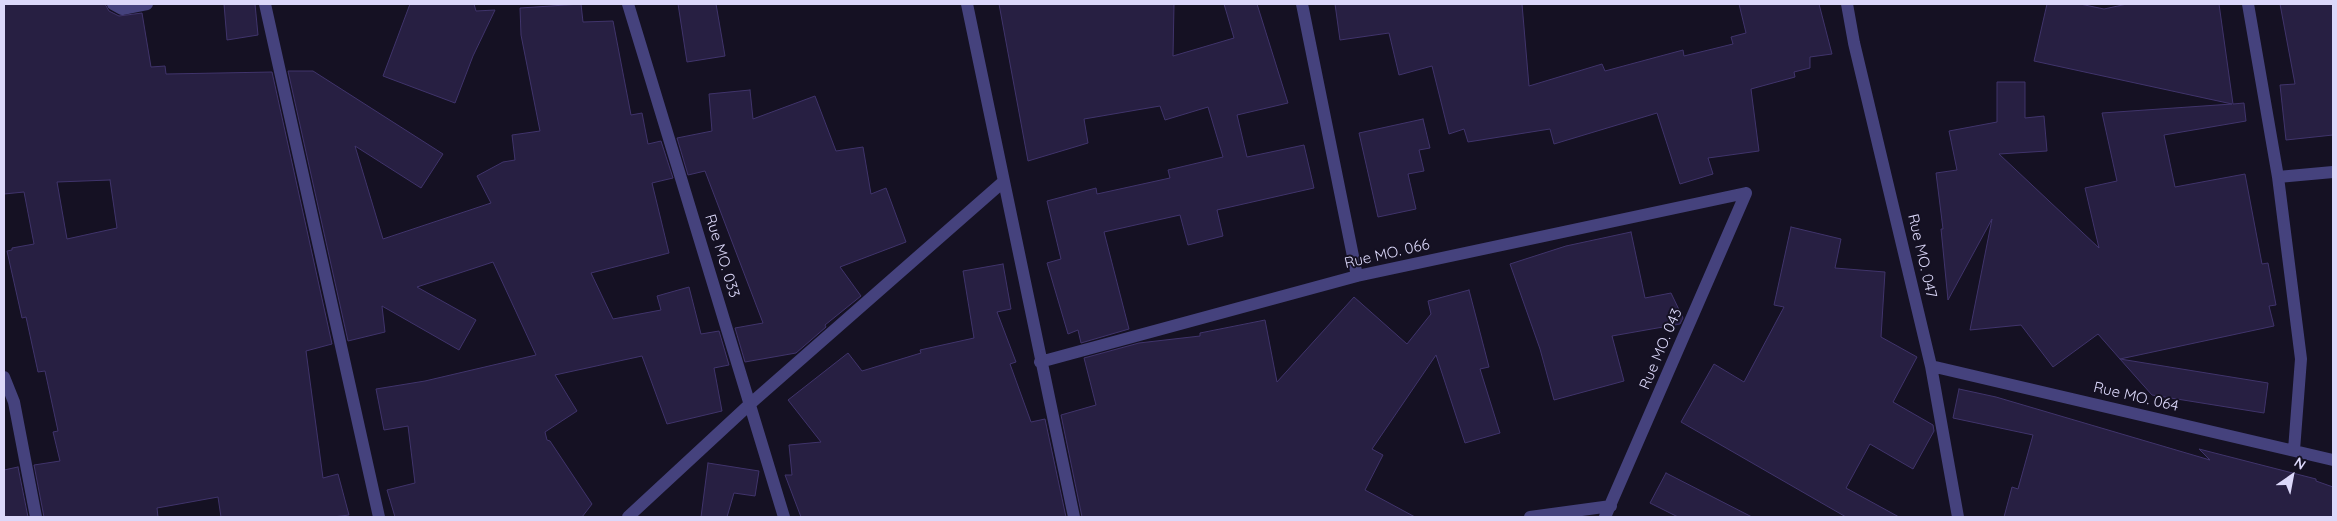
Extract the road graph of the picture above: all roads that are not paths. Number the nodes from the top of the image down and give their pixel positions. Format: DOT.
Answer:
graph roads {
  1 [pos="113,4"];
  2 [pos="147,4"];
  3 [pos="265,4"];
  4 [pos="628,4"];
  5 [pos="967,4"];
  6 [pos="1302,4"];
  7 [pos="1847,4"];
  8 [pos="2248,4"];
  9 [pos="2333,172"];
  10 [pos="2278,177"];
  11 [pos="1003,182"];
  12 [pos="1746,193"];
  13 [pos="1357,276"];
  14 [pos="1040,362"];
  15 [pos="1931,366"];
  16 [pos="4,377"];
  17 [pos="750,404"];
  18 [pos="2294,450"];
  19 [pos="2333,460"];
  20 [pos="1608,512"];
  21 [pos="36,517"];
  22 [pos="379,517"];
  23 [pos="628,517"];
  24 [pos="784,517"];
  25 [pos="1074,517"];
  26 [pos="1530,517"];
  27 [pos="1958,517"];
  1 -- 2 [label="street"];
  3 -- 22 [label="street"];
  4 -- 17 [label="street, Rue MO. 033"];
  5 -- 11 [label="street"];
  6 -- 13 [label="street"];
  7 -- 15 [label="street, Rue MO. 047"];
  8 -- 10 [label="street"];
  9 -- 10 [label="street"];
  10 -- 18 [label="street"];
  11 -- 14 [label="street"];
  11 -- 17 [label="street"];
  12 -- 13 [label="street, Rue MO. 066"];
  12 -- 20 [label="street, Rue MO. 043"];
  13 -- 14 [label="street, Rue MO. 066"];
  14 -- 25 [label="street"];
  15 -- 18 [label="street, Rue MO. 064"];
  15 -- 27 [label="street, Rue MO. 047"];
  16 -- 21 [label="street"];
  17 -- 23 [label="street"];
  17 -- 24 [label="street, Rue MO. 033"];
  18 -- 19 [label="street, Rue MO. 064"];
  20 -- 26 [label="street"];
}
